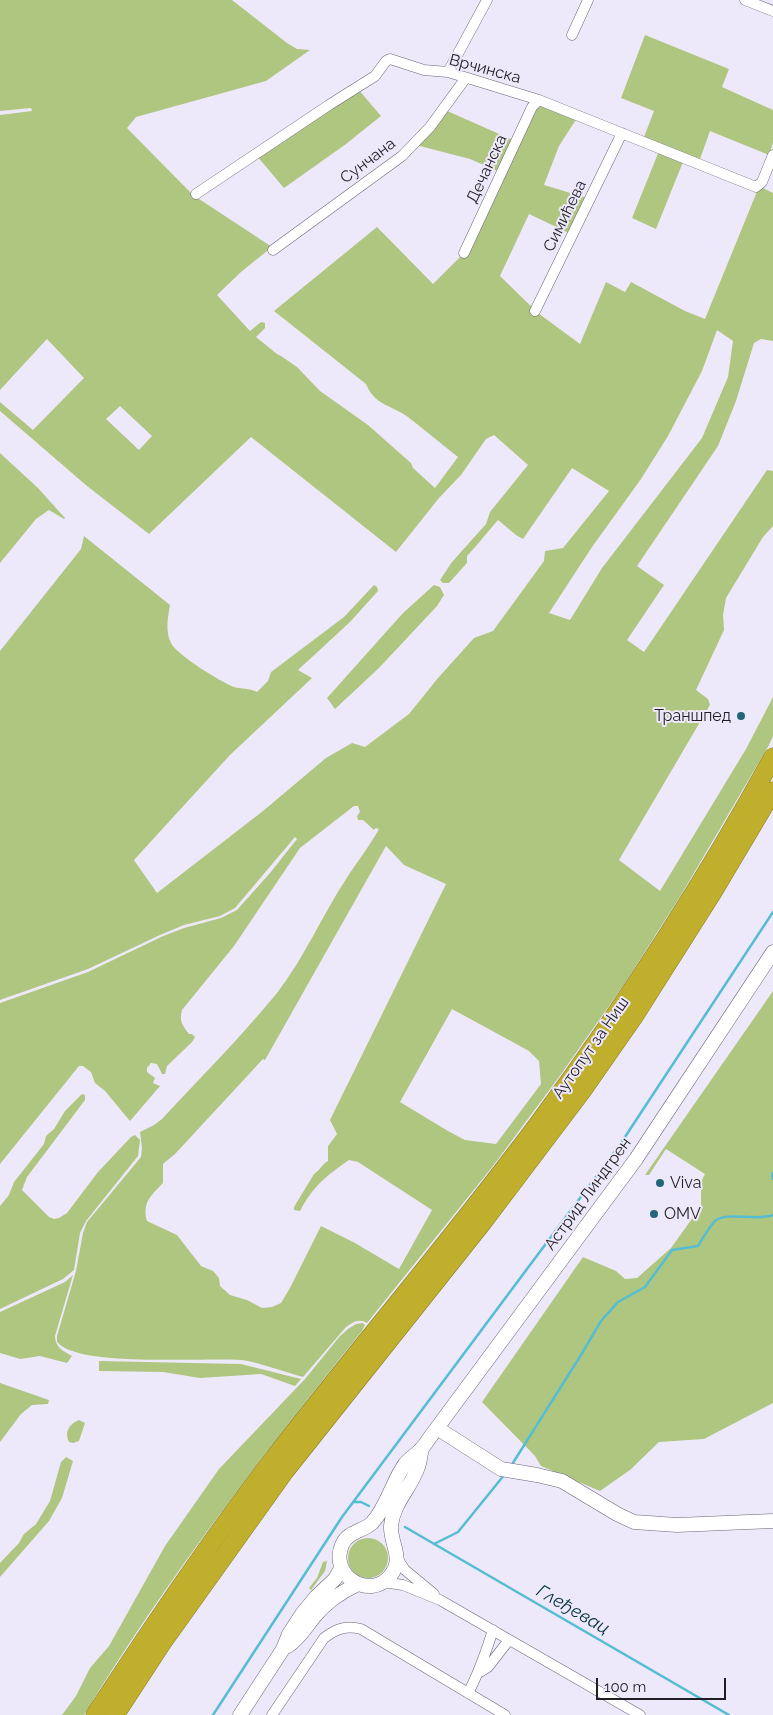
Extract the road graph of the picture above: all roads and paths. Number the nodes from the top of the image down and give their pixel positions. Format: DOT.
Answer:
graph roads {
  1 [pos="487,0"];
  2 [pos="588,0"];
  3 [pos="745,0"];
  4 [pos="773,12"];
  5 [pos="572,35"];
  6 [pos="448,72"];
  7 [pos="465,78"];
  8 [pos="540,100"];
  9 [pos="622,133"];
  10 [pos="773,155"];
  11 [pos="196,194"];
  12 [pos="273,250"];
  13 [pos="464,253"];
  14 [pos="535,311"];
  15 [pos="773,757"];
  16 [pos="773,791"];
  17 [pos="773,952"];
  18 [pos="388,1327"];
  19 [pos="369,1350"];
  20 [pos="437,1428"];
  21 [pos="422,1449"];
  22 [pos="773,1521"];
  23 [pos="362,1529"];
  24 [pos="393,1542"];
  25 [pos="397,1558"];
  26 [pos="342,1568"];
  27 [pos="383,1582"];
  28 [pos="358,1584"];
  29 [pos="440,1600"];
  30 [pos="493,1630"];
  31 [pos="509,1640"];
  32 [pos="283,1650"];
  33 [pos="480,1672"];
  34 [pos="468,1693"];
  35 [pos="95,1715"];
  36 [pos="116,1715"];
  37 [pos="240,1715"];
  38 [pos="272,1715"];
  39 [pos="505,1715"];
  40 [pos="640,1715"];
  1 -- 6 [label="street"];
  2 -- 5 [label="street"];
  3 -- 4 [label="street"];
  6 -- 7 [label="street, Врчинска"];
  6 -- 11 [label="street, Врчинска"];
  7 -- 8 [label="street, Врчинска"];
  7 -- 12 [label="street, Сунчана"];
  8 -- 9 [label="street, Врчинска"];
  8 -- 13 [label="street, Дечанска"];
  9 -- 10 [label="street, Врчинска"];
  9 -- 14 [label="street, Симићева"];
  15 -- 18 [label="highway, Аутопут за Ниш"];
  16 -- 18 [label="highway, Аутопут за Ниш"];
  17 -- 20 [label="street, Астрид Линдгрен"];
  18 -- 19 [label="highway"];
  19 -- 35 [label="highway"];
  19 -- 36 [label="highway"];
  20 -- 21 [label="street, Астрид Линдгрен"];
  20 -- 22 [label="street"];
  21 -- 23 [label="street, Астрид Линдгрен"];
  21 -- 24 [label="street, Астрид Линдгрен"];
  23 -- 24 [label="street"];
  23 -- 26 [label="street, Астрид Линдгрен"];
  24 -- 25 [label="street, Астрид Линдгрен"];
  25 -- 27 [label="street"];
  25 -- 29 [label="street"];
  26 -- 28 [label="street"];
  26 -- 32 [label="street"];
  27 -- 28 [label="street"];
  27 -- 29 [label="street"];
  28 -- 32 [label="street"];
  29 -- 30 [label="street"];
  30 -- 31 [label="street"];
  30 -- 33 [label="street"];
  31 -- 33 [label="street"];
  31 -- 40 [label="street"];
  32 -- 37 [label="street"];
  33 -- 34 [label="street"];
  34 -- 38 [label="street"];
  34 -- 39 [label="street"];
}
